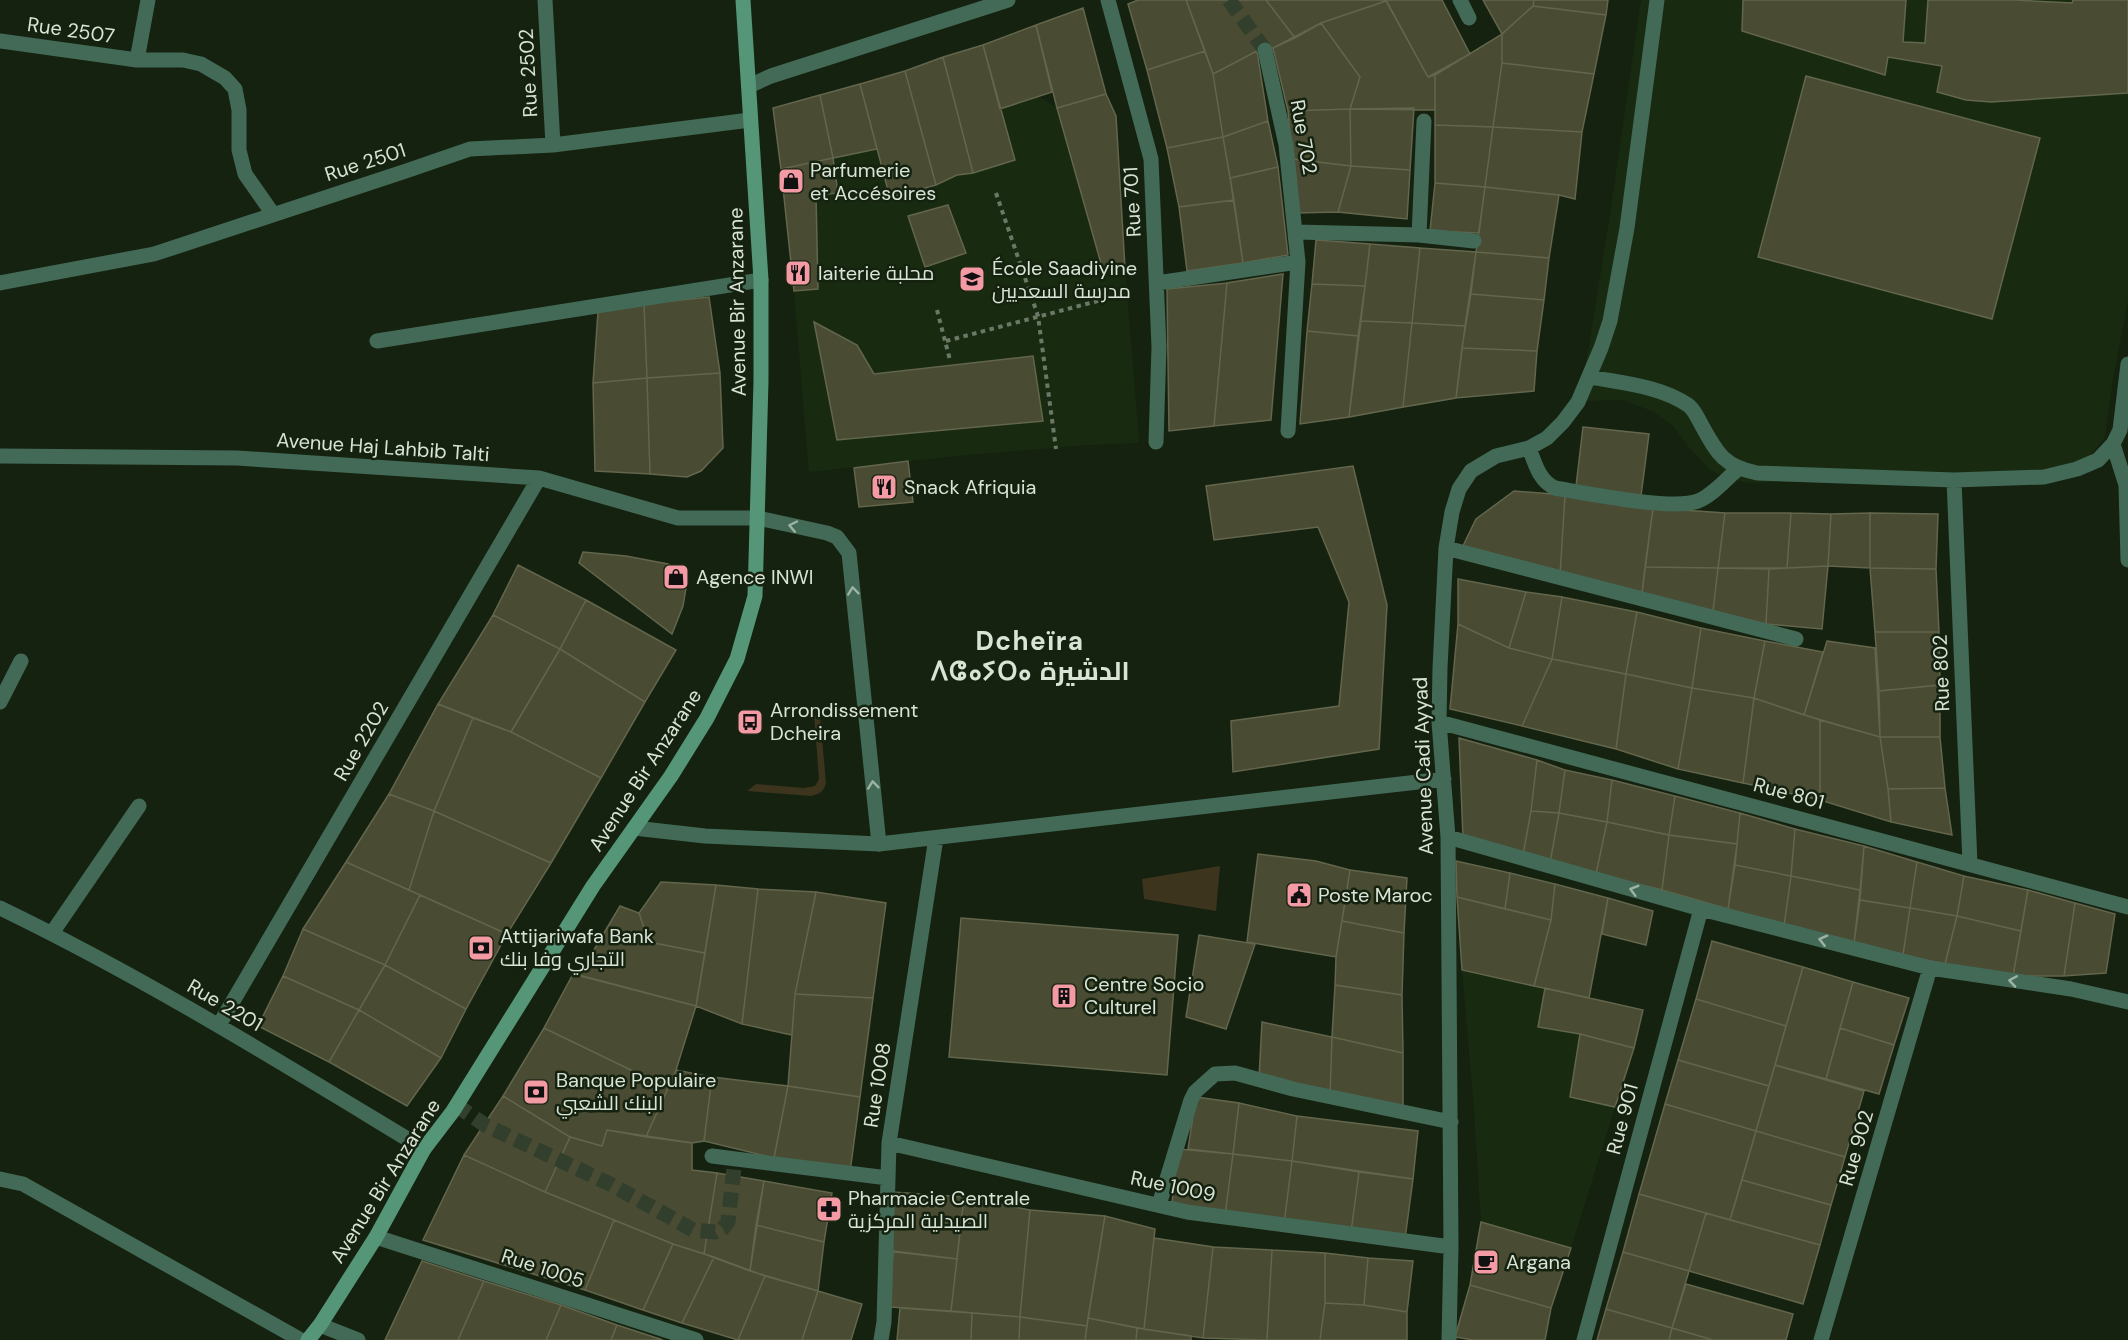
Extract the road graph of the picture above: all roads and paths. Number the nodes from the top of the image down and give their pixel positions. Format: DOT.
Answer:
graph roads {
  1 [pos="148,0"];
  2 [pos="545,0"];
  3 [pos="743,0"];
  4 [pos="1008,0"];
  5 [pos="1108,0"];
  6 [pos="1460,0"];
  7 [pos="1657,0"];
  8 [pos="1469,18"];
  9 [pos="0,41"];
  10 [pos="1266,50"];
  11 [pos="137,60"];
  12 [pos="749,86"];
  13 [pos="750,120"];
  14 [pos="1424,121"];
  15 [pos="553,145"];
  16 [pos="996,193"];
  17 [pos="273,214"];
  18 [pos="1296,232"];
  19 [pos="1419,235"];
  20 [pos="1474,241"];
  21 [pos="1298,262"];
  22 [pos="761,280"];
  23 [pos="0,283"];
  24 [pos="1156,283"];
  25 [pos="1128,293"];
  26 [pos="937,310"];
  27 [pos="1038,316"];
  28 [pos="377,341"];
  29 [pos="946,341"];
  30 [pos="950,360"];
  31 [pos="2128,364"];
  32 [pos="1590,377"];
  33 [pos="1288,431"];
  34 [pos="2120,436"];
  35 [pos="1156,442"];
  36 [pos="1529,448"];
  37 [pos="1056,449"];
  38 [pos="0,456"];
  39 [pos="1738,469"];
  40 [pos="539,478"];
  41 [pos="1954,480"];
  42 [pos="759,518"];
  43 [pos="1446,548"];
  44 [pos="2128,560"];
  45 [pos="1796,639"];
  46 [pos="21,661"];
  47 [pos="0,702"];
  48 [pos="1439,722"];
  49 [pos="1444,779"];
  50 [pos="139,806"];
  51 [pos="634,828"];
  52 [pos="1448,837"];
  53 [pos="936,838"];
  54 [pos="879,844"];
  55 [pos="1970,864"];
  56 [pos="2128,907"];
  57 [pos="0,908"];
  58 [pos="1701,909"];
  59 [pos="51,933"];
  60 [pos="1930,968"];
  61 [pos="2128,1002"];
  62 [pos="219,1025"];
  63 [pos="1451,1122"];
  64 [pos="890,1143"];
  65 [pos="424,1149"];
  66 [pos="712,1156"];
  67 [pos="888,1178"];
  68 [pos="0,1179"];
  69 [pos="1159,1204"];
  70 [pos="376,1237"];
  71 [pos="1451,1247"];
  72 [pos="320,1325"];
  73 [pos="301,1340"];
  74 [pos="308,1340"];
  75 [pos="358,1340"];
  76 [pos="696,1340"];
  77 [pos="881,1340"];
  78 [pos="1449,1340"];
  79 [pos="1584,1340"];
  80 [pos="1821,1340"];
  1 -- 11 [label="street"];
  2 -- 15 [label="street, Rue 2502"];
  3 -- 12 [label="street, Avenue Bir Anzarane"];
  4 -- 12 [label="street"];
  5 -- 24 [label="street, Rue 701"];
  6 -- 8 [label="street"];
  7 -- 32 [label="street, Avenue Cadi Ayyad"];
  9 -- 11 [label="street, Rue 2507"];
  10 -- 18 [label="street, Rue 702"];
  11 -- 17 [label="street, Rue 2507"];
  12 -- 13 [label="street, Avenue Bir Anzarane"];
  13 -- 15 [label="street, Rue 2501"];
  13 -- 22 [label="street, Avenue Bir Anzarane"];
  14 -- 19 [label="street"];
  15 -- 17 [label="street, Rue 2501"];
  16 -- 27 [label="path"];
  17 -- 23 [label="street, Rue 2501"];
  18 -- 19 [label="street"];
  18 -- 21 [label="street, Rue 702"];
  19 -- 20 [label="street"];
  21 -- 24 [label="street"];
  21 -- 33 [label="street, Rue 702"];
  22 -- 28 [label="street"];
  22 -- 42 [label="street, Avenue Bir Anzarane"];
  24 -- 35 [label="street, Rue 701"];
  25 -- 27 [label="path"];
  26 -- 29 [label="path"];
  27 -- 29 [label="path"];
  27 -- 37 [label="path"];
  29 -- 30 [label="path"];
  31 -- 34 [label="street"];
  32 -- 36 [label="street, Avenue Cadi Ayyad"];
  32 -- 39 [label="street"];
  34 -- 41 [label="street"];
  34 -- 44 [label="street"];
  36 -- 39 [label="street"];
  36 -- 43 [label="street, Avenue Cadi Ayyad"];
  38 -- 40 [label="street, Avenue Haj Lahbib Talti"];
  39 -- 41 [label="street"];
  40 -- 42 [label="street, Avenue Haj Lahbib Talti"];
  40 -- 62 [label="street, Rue 2202"];
  41 -- 55 [label="street, Rue 802"];
  42 -- 51 [label="street, Avenue Bir Anzarane"];
  54 -- 42 [label="street, Avenue Haj Lahbib Talti, one-way"];
  43 -- 45 [label="street"];
  43 -- 48 [label="street, Avenue Cadi Ayyad"];
  46 -- 47 [label="street"];
  48 -- 49 [label="street, Avenue Cadi Ayyad"];
  48 -- 55 [label="street, Rue 801"];
  49 -- 52 [label="street, Avenue Cadi Ayyad"];
  49 -- 53 [label="street"];
  50 -- 59 [label="street"];
  51 -- 54 [label="street"];
  51 -- 65 [label="street, Avenue Bir Anzarane"];
  58 -- 52 [label="street, one-way"];
  52 -- 63 [label="street, Avenue Cadi Ayyad"];
  53 -- 54 [label="street"];
  53 -- 64 [label="street, Rue 1008"];
  55 -- 56 [label="street, Rue 801"];
  57 -- 59 [label="street, Rue 2201"];
  60 -- 58 [label="street, one-way"];
  58 -- 79 [label="street, Rue 901"];
  59 -- 62 [label="street, Rue 2201"];
  61 -- 60 [label="street, one-way"];
  60 -- 80 [label="street, Rue 902"];
  62 -- 65 [label="street, Rue 2201"];
  63 -- 69 [label="street"];
  63 -- 71 [label="street, Avenue Cadi Ayyad"];
  64 -- 67 [label="street, Rue 1008"];
  64 -- 69 [label="street, Rue 1009"];
  65 -- 70 [label="street, Avenue Bir Anzarane"];
  66 -- 67 [label="street"];
  67 -- 77 [label="street, Rue 1008"];
  68 -- 73 [label="street"];
  69 -- 71 [label="street, Rue 1009"];
  70 -- 72 [label="street, Avenue Bir Anzarane"];
  70 -- 76 [label="street, Rue 1005"];
  71 -- 78 [label="street, Avenue Cadi Ayyad"];
  72 -- 74 [label="street, Avenue Bir Anzarane"];
  72 -- 75 [label="street"];
}
